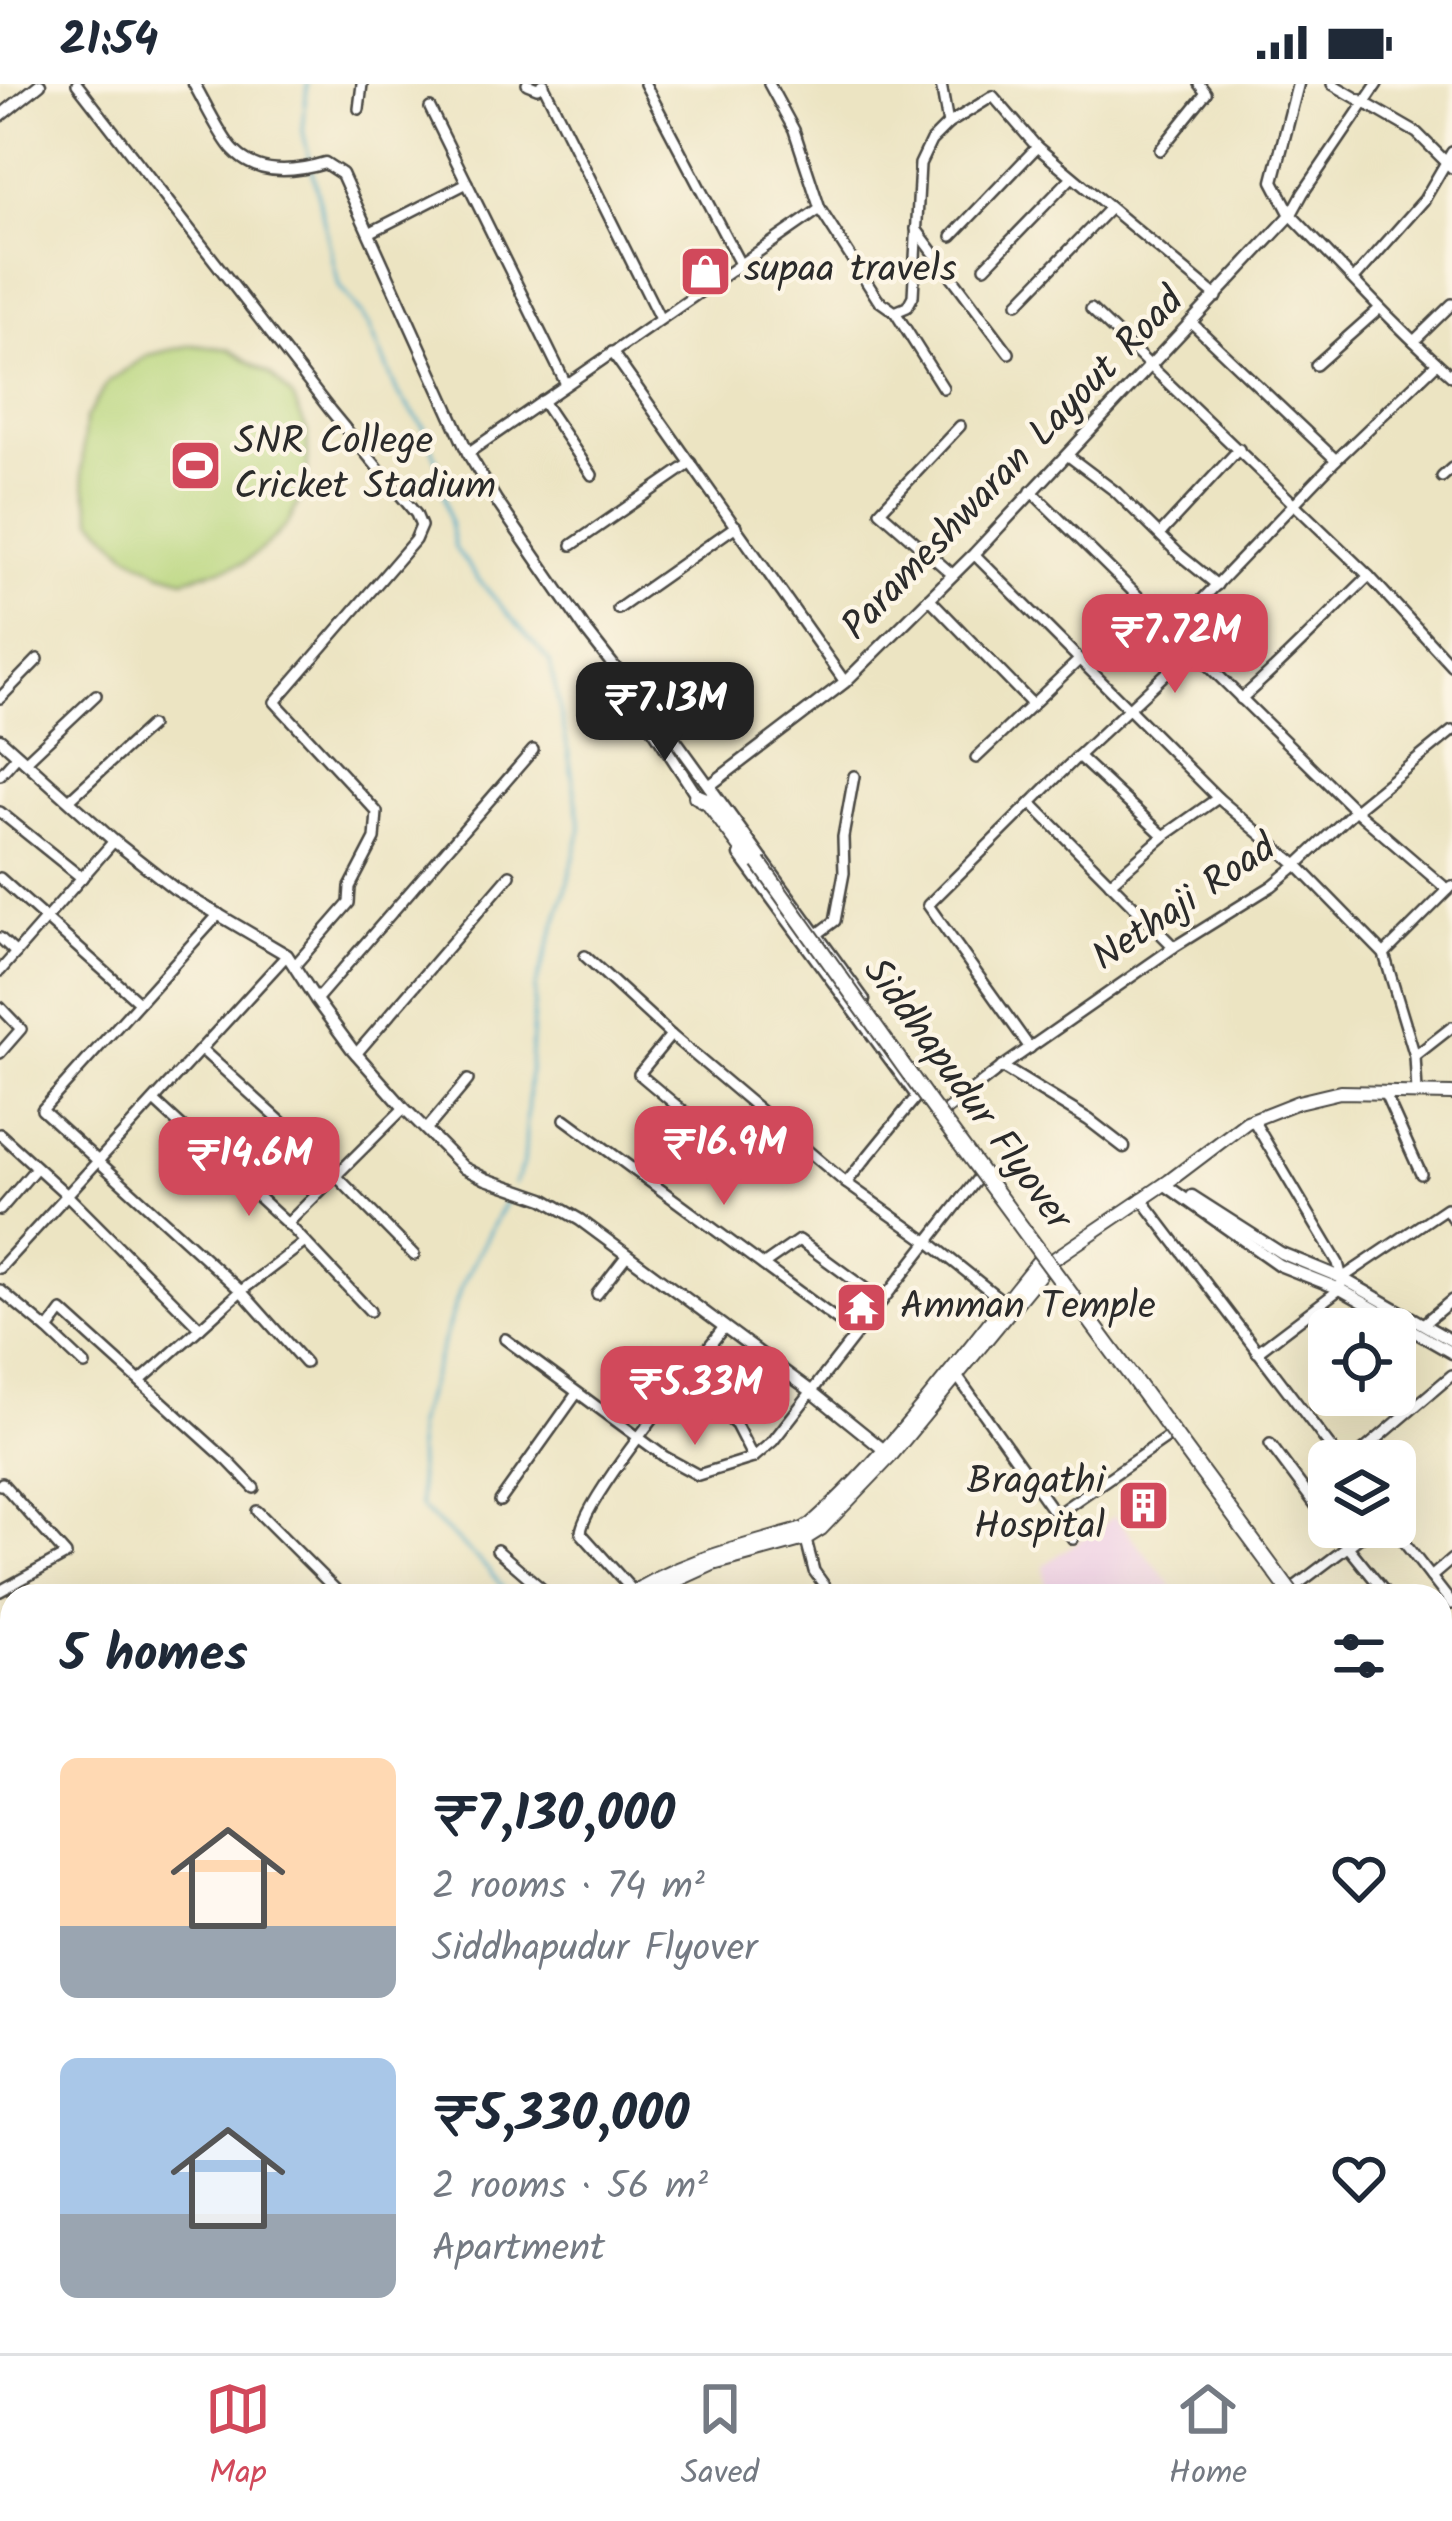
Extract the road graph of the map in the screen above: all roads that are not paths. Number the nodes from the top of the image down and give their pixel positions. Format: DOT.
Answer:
graph roads {
  1 [pos="40,84"];
  2 [pos="77,84"];
  3 [pos="194,84"];
  4 [pos="362,84"];
  5 [pos="527,84"];
  6 [pos="544,84"];
  7 [pos="645,84"];
  8 [pos="769,84"];
  9 [pos="941,84"];
  10 [pos="1199,84"];
  11 [pos="1298,84"];
  12 [pos="1334,84"];
  13 [pos="1377,84"];
  14 [pos="1364,102"];
  15 [pos="430,108"];
  16 [pos="359,109"];
  17 [pos="0,116"];
  18 [pos="948,124"];
  19 [pos="1037,147"];
  20 [pos="1160,149"];
  21 [pos="1450,160"];
  22 [pos="1072,177"];
  23 [pos="467,183"];
  24 [pos="1109,208"];
  25 [pos="820,209"];
  26 [pos="1291,214"];
  27 [pos="916,229"];
  28 [pos="369,233"];
  29 [pos="952,236"];
  30 [pos="740,264"];
  31 [pos="985,267"];
  32 [pos="1354,279"];
  33 [pos="1217,297"];
  34 [pos="1018,303"];
  35 [pos="1452,304"];
  36 [pos="1090,309"];
  37 [pos="1379,309"];
  38 [pos="895,312"];
  39 [pos="660,319"];
  40 [pos="1192,323"];
  41 [pos="1414,341"];
  42 [pos="612,352"];
  43 [pos="1009,353"];
  44 [pos="1437,363"];
  45 [pos="1152,365"];
  46 [pos="1316,365"];
  47 [pos="1452,376"];
  48 [pos="566,384"];
  49 [pos="943,388"];
  50 [pos="542,401"];
  51 [pos="960,426"];
  52 [pos="1239,449"];
  53 [pos="468,453"];
  54 [pos="1067,455"];
  55 [pos="1336,460"];
  56 [pos="691,463"];
  57 [pos="1452,469"];
  58 [pos="592,475"];
  59 [pos="1442,477"];
  60 [pos="1031,491"];
  61 [pos="1292,504"];
  62 [pos="736,526"];
  63 [pos="1160,534"];
  64 [pos="572,545"];
  65 [pos="974,554"];
  66 [pos="953,575"];
  67 [pos="1370,575"];
  68 [pos="1216,585"];
  69 [pos="929,598"];
  70 [pos="618,609"];
  71 [pos="1172,631"];
  72 [pos="1191,650"];
  73 [pos="38,659"];
  74 [pos="1079,660"];
  75 [pos="1452,666"];
  76 [pos="845,682"];
  77 [pos="96,695"];
  78 [pos="0,698"];
  79 [pos="1241,699"];
  80 [pos="1033,705"];
  81 [pos="1127,710"];
  82 [pos="151,726"];
  83 [pos="1452,731"];
  84 [pos="0,739"];
  85 [pos="533,750"];
  86 [pos="1078,756"];
  87 [pos="976,758"];
  88 [pos="22,759"];
  89 [pos="0,775"];
  90 [pos="854,776"];
  91 [pos="703,791"];
  92 [pos="1218,798"];
  93 [pos="68,800"];
  94 [pos="1031,802"];
  95 [pos="726,806"];
  96 [pos="1355,810"];
  97 [pos="0,812"];
  98 [pos="735,833"];
  99 [pos="1164,836"];
  100 [pos="114,841"];
  101 [pos="1298,865"];
  102 [pos="510,874"];
  103 [pos="0,878"];
  104 [pos="82,878"];
  105 [pos="1110,883"];
  106 [pos="1450,888"];
  107 [pos="219,914"];
  108 [pos="47,917"];
  109 [pos="819,933"];
  110 [pos="0,938"];
  111 [pos="1174,947"];
  112 [pos="16,952"];
  113 [pos="1384,954"];
  114 [pos="585,956"];
  115 [pos="291,959"];
  116 [pos="0,971"];
  117 [pos="316,1000"];
  118 [pos="140,1002"];
  119 [pos="0,1007"];
  120 [pos="1452,1027"];
  121 [pos="671,1035"];
  122 [pos="1030,1048"];
  123 [pos="201,1049"];
  124 [pos="0,1053"];
  125 [pos="356,1054"];
  126 [pos="1415,1056"];
  127 [pos="1002,1067"];
  128 [pos="468,1079"];
  129 [pos="1384,1092"];
  130 [pos="1417,1092"];
  131 [pos="1452,1094"];
  132 [pos="917,1096"];
  133 [pos="154,1101"];
  134 [pos="404,1108"];
  135 [pos="938,1116"];
  136 [pos="566,1119"];
  137 [pos="1253,1120"];
  138 [pos="426,1130"];
  139 [pos="786,1132"];
  140 [pos="0,1134"];
  141 [pos="1124,1147"];
  142 [pos="99,1161"];
  143 [pos="36,1168"];
  144 [pos="1421,1174"];
  145 [pos="336,1175"];
  146 [pos="978,1178"];
  147 [pos="1167,1182"];
  148 [pos="846,1183"];
  149 [pos="67,1195"];
  150 [pos="1142,1198"];
  151 [pos="2,1203"];
  152 [pos="1452,1218"];
  153 [pos="287,1224"];
  154 [pos="304,1242"];
  155 [pos="929,1242"];
  156 [pos="414,1255"];
  157 [pos="627,1255"];
  158 [pos="1045,1263"];
  159 [pos="764,1265"];
  160 [pos="0,1268"];
  161 [pos="1341,1284"];
  162 [pos="0,1290"];
  163 [pos="241,1291"];
  164 [pos="597,1294"];
  165 [pos="1452,1300"];
  166 [pos="882,1301"];
  167 [pos="1004,1302"];
  168 [pos="370,1311"];
  169 [pos="1423,1324"];
  170 [pos="724,1327"];
  171 [pos="200,1328"];
  172 [pos="48,1330"];
  173 [pos="856,1334"];
  174 [pos="505,1339"];
  175 [pos="1452,1341"];
  176 [pos="1257,1352"];
  177 [pos="1452,1353"];
  178 [pos="305,1363"];
  179 [pos="85,1365"];
  180 [pos="1452,1375"];
  181 [pos="957,1376"];
  182 [pos="685,1379"];
  183 [pos="140,1381"];
  184 [pos="811,1391"];
  185 [pos="577,1394"];
  186 [pos="1168,1437"];
  187 [pos="639,1438"];
  188 [pos="1325,1440"];
  189 [pos="1376,1440"];
  190 [pos="1270,1444"];
  191 [pos="887,1452"];
  192 [pos="753,1458"];
  193 [pos="0,1486"];
  194 [pos="254,1488"];
  195 [pos="1308,1495"];
  196 [pos="500,1501"];
  197 [pos="257,1511"];
  198 [pos="1057,1514"];
  199 [pos="804,1534"];
  200 [pos="1073,1539"];
  201 [pos="1344,1548"];
  202 [pos="1348,1548"];
  203 [pos="1408,1548"];
  204 [pos="497,1550"];
  205 [pos="1452,1559"];
  206 [pos="1431,1577"];
  207 [pos="13,1584"];
  208 [pos="330,1584"];
  209 [pos="536,1584"];
  210 [pos="625,1584"];
  211 [pos="656,1584"];
  212 [pos="823,1584"];
  213 [pos="1285,1584"];
  214 [pos="1286,1584"];
  215 [pos="1286,1584"];
  216 [pos="1304,1584"];
  217 [pos="1378,1584"];
  218 [pos="1436,1584"];
  1 -- 17 [label="street"];
  2 -- 115 [label="street"];
  3 -- 28 [label="street"];
  4 -- 16 [label="street"];
  5 -- 6 [label="street"];
  6 -- 39 [label="street"];
  7 -- 30 [label="street"];
  8 -- 25 [label="street"];
  9 -- 18 [label="street"];
  10 -- 20 [label="street"];
  11 -- 26 [label="street"];
  12 -- 14 [label="street"];
  13 -- 14 [label="street"];
  14 -- 21 [label="street"];
  14 -- 26 [label="street"];
  15 -- 23 [label="street"];
  18 -- 19 [label="street"];
  18 -- 27 [label="street"];
  19 -- 22 [label="street"];
  19 -- 29 [label="street"];
  21 -- 32 [label="street"];
  22 -- 24 [label="street"];
  22 -- 31 [label="street"];
  23 -- 28 [label="street"];
  23 -- 48 [label="street"];
  24 -- 33 [label="street"];
  24 -- 34 [label="street"];
  25 -- 30 [label="street"];
  25 -- 38 [label="street"];
  26 -- 32 [label="street"];
  26 -- 33 [label="street, Parameshwaran Layout Road"];
  27 -- 38 [label="street"];
  27 -- 43 [label="street"];
  28 -- 53 [label="street"];
  30 -- 39 [label="street"];
  32 -- 37 [label="street"];
  33 -- 40 [label="street, Parameshwaran Layout Road"];
  35 -- 41 [label="street"];
  36 -- 45 [label="street"];
  37 -- 41 [label="street"];
  37 -- 46 [label="street"];
  38 -- 49 [label="street"];
  39 -- 42 [label="street"];
  40 -- 45 [label="street, Parameshwaran Layout Road"];
  40 -- 55 [label="street"];
  41 -- 44 [label="street"];
  42 -- 48 [label="street"];
  42 -- 56 [label="street"];
  44 -- 47 [label="street"];
  44 -- 55 [label="street"];
  45 -- 52 [label="street"];
  45 -- 54 [label="street, Parameshwaran Layout Road"];
  48 -- 50 [label="street"];
  50 -- 53 [label="street"];
  50 -- 58 [label="street"];
  51 -- 66 [label="street"];
  52 -- 61 [label="street"];
  52 -- 63 [label="street"];
  53 -- 91 [label="street"];
  54 -- 60 [label="street, Parameshwaran Layout Road"];
  54 -- 63 [label="street"];
  55 -- 61 [label="street"];
  56 -- 62 [label="street"];
  56 -- 64 [label="street"];
  57 -- 59 [label="street"];
  60 -- 65 [label="street, Parameshwaran Layout Road"];
  60 -- 71 [label="street"];
  61 -- 67 [label="street"];
  61 -- 68 [label="street"];
  62 -- 70 [label="street"];
  62 -- 76 [label="street"];
  63 -- 68 [label="street"];
  65 -- 66 [label="street, Parameshwaran Layout Road"];
  65 -- 74 [label="street"];
  66 -- 69 [label="street, Parameshwaran Layout Road"];
  67 -- 75 [label="street"];
  67 -- 79 [label="street"];
  68 -- 71 [label="street"];
  69 -- 76 [label="street, Parameshwaran Layout Road"];
  69 -- 80 [label="street"];
  71 -- 72 [label="street"];
  72 -- 79 [label="street"];
  72 -- 81 [label="street"];
  73 -- 78 [label="street"];
  74 -- 80 [label="street"];
  74 -- 81 [label="street"];
  76 -- 91 [label="street, Parameshwaran Layout Road"];
  77 -- 88 [label="street"];
  79 -- 96 [label="street"];
  80 -- 87 [label="street"];
  81 -- 86 [label="street"];
  81 -- 92 [label="street"];
  82 -- 93 [label="street"];
  83 -- 96 [label="street, Nethaji Road"];
  84 -- 88 [label="street"];
  85 -- 117 [label="street"];
  86 -- 94 [label="street"];
  86 -- 99 [label="street"];
  88 -- 89 [label="street"];
  88 -- 93 [label="street"];
  90 -- 109 [label="street"];
  91 -- 95 [label="street"];
  91 -- 98 [label="main road, Siddhapudur Flyover"];
  91 -- 132 [label="street"];
  92 -- 99 [label="street"];
  92 -- 101 [label="street"];
  93 -- 100 [label="street"];
  94 -- 105 [label="street"];
  94 -- 122 [label="street"];
  95 -- 98 [label="main road, Siddhapudur Flyover"];
  95 -- 109 [label="street"];
  96 -- 101 [label="street, Nethaji Road"];
  96 -- 106 [label="street"];
  97 -- 104 [label="street"];
  98 -- 214 [label="main road, Siddhapudur Flyover, bridge"];
  99 -- 105 [label="street"];
  100 -- 104 [label="street"];
  100 -- 107 [label="street"];
  101 -- 111 [label="street, Nethaji Road"];
  101 -- 113 [label="street"];
  102 -- 125 [label="street"];
  103 -- 108 [label="street"];
  104 -- 108 [label="street"];
  105 -- 111 [label="street"];
  106 -- 113 [label="street"];
  107 -- 115 [label="street"];
  107 -- 118 [label="street"];
  108 -- 112 [label="street"];
  108 -- 118 [label="street"];
  109 -- 135 [label="street"];
  110 -- 112 [label="street"];
  111 -- 122 [label="street, Nethaji Road"];
  112 -- 116 [label="street"];
  113 -- 126 [label="street"];
  114 -- 121 [label="street"];
  115 -- 117 [label="street"];
  115 -- 123 [label="street"];
  117 -- 125 [label="street"];
  118 -- 142 [label="street"];
  119 -- 124 [label="street"];
  120 -- 126 [label="street"];
  121 -- 139 [label="street"];
  121 -- 139 [label="street"];
  122 -- 127 [label="street, Nethaji Road"];
  123 -- 133 [label="street"];
  123 -- 145 [label="street"];
  125 -- 134 [label="street"];
  126 -- 130 [label="street"];
  127 -- 135 [label="street, Nethaji Road"];
  127 -- 141 [label="street"];
  128 -- 138 [label="street"];
  129 -- 130 [label="main road"];
  129 -- 137 [label="main road"];
  129 -- 144 [label="street"];
  130 -- 131 [label="main road"];
  132 -- 135 [label="street"];
  132 -- 148 [label="street"];
  133 -- 142 [label="street"];
  133 -- 153 [label="street"];
  134 -- 138 [label="street"];
  134 -- 145 [label="street"];
  135 -- 146 [label="street"];
  135 -- 158 [label="street"];
  136 -- 159 [label="street"];
  137 -- 147 [label="main road"];
  137 -- 161 [label="street"];
  138 -- 157 [label="street"];
  139 -- 148 [label="street"];
  140 -- 143 [label="street"];
  142 -- 149 [label="street"];
  142 -- 163 [label="street"];
  143 -- 149 [label="street"];
  143 -- 151 [label="street"];
  145 -- 153 [label="street"];
  145 -- 156 [label="street"];
  146 -- 155 [label="street"];
  146 -- 158 [label="street"];
  147 -- 150 [label="main road"];
  147 -- 161 [label="street"];
  148 -- 155 [label="street"];
  149 -- 160 [label="street"];
  149 -- 171 [label="street"];
  150 -- 158 [label="main road"];
  150 -- 176 [label="street"];
  152 -- 161 [label="street"];
  153 -- 154 [label="street"];
  154 -- 163 [label="street"];
  154 -- 168 [label="street"];
  155 -- 166 [label="street"];
  155 -- 167 [label="street"];
  157 -- 164 [label="street"];
  157 -- 170 [label="street"];
  158 -- 167 [label="main road"];
  158 -- 181 [label="main road"];
  158 -- 186 [label="main road"];
  158 -- 215 [label="main road"];
  159 -- 166 [label="street"];
  159 -- 173 [label="street"];
  161 -- 169 [label="street"];
  161 -- 176 [label="street"];
  161 -- 177 [label="street"];
  162 -- 172 [label="street"];
  163 -- 171 [label="street"];
  163 -- 178 [label="street"];
  165 -- 169 [label="street"];
  166 -- 173 [label="street"];
  167 -- 191 [label="main road"];
  169 -- 175 [label="street"];
  170 -- 182 [label="street"];
  170 -- 184 [label="street"];
  171 -- 183 [label="street"];
  172 -- 179 [label="street"];
  172 -- 183 [label="street"];
  173 -- 184 [label="street"];
  174 -- 185 [label="street"];
  176 -- 188 [label="street"];
  180 -- 189 [label="street"];
  181 -- 191 [label="main road"];
  181 -- 198 [label="street"];
  182 -- 187 [label="street"];
  182 -- 192 [label="street"];
  183 -- 194 [label="street"];
  184 -- 191 [label="street"];
  184 -- 192 [label="street"];
  185 -- 187 [label="street"];
  185 -- 196 [label="street"];
  186 -- 198 [label="street"];
  186 -- 213 [label="main road"];
  187 -- 192 [label="street"];
  187 -- 210 [label="street"];
  190 -- 195 [label="street"];
  191 -- 199 [label="main road"];
  193 -- 207 [label="street"];
  197 -- 208 [label="street"];
  198 -- 200 [label="street"];
  199 -- 211 [label="main road"];
  199 -- 212 [label="street"];
  201 -- 216 [label="street"];
  202 -- 217 [label="street"];
  203 -- 206 [label="street"];
  204 -- 209 [label="street"];
  205 -- 206 [label="street"];
  206 -- 218 [label="street"];
}
